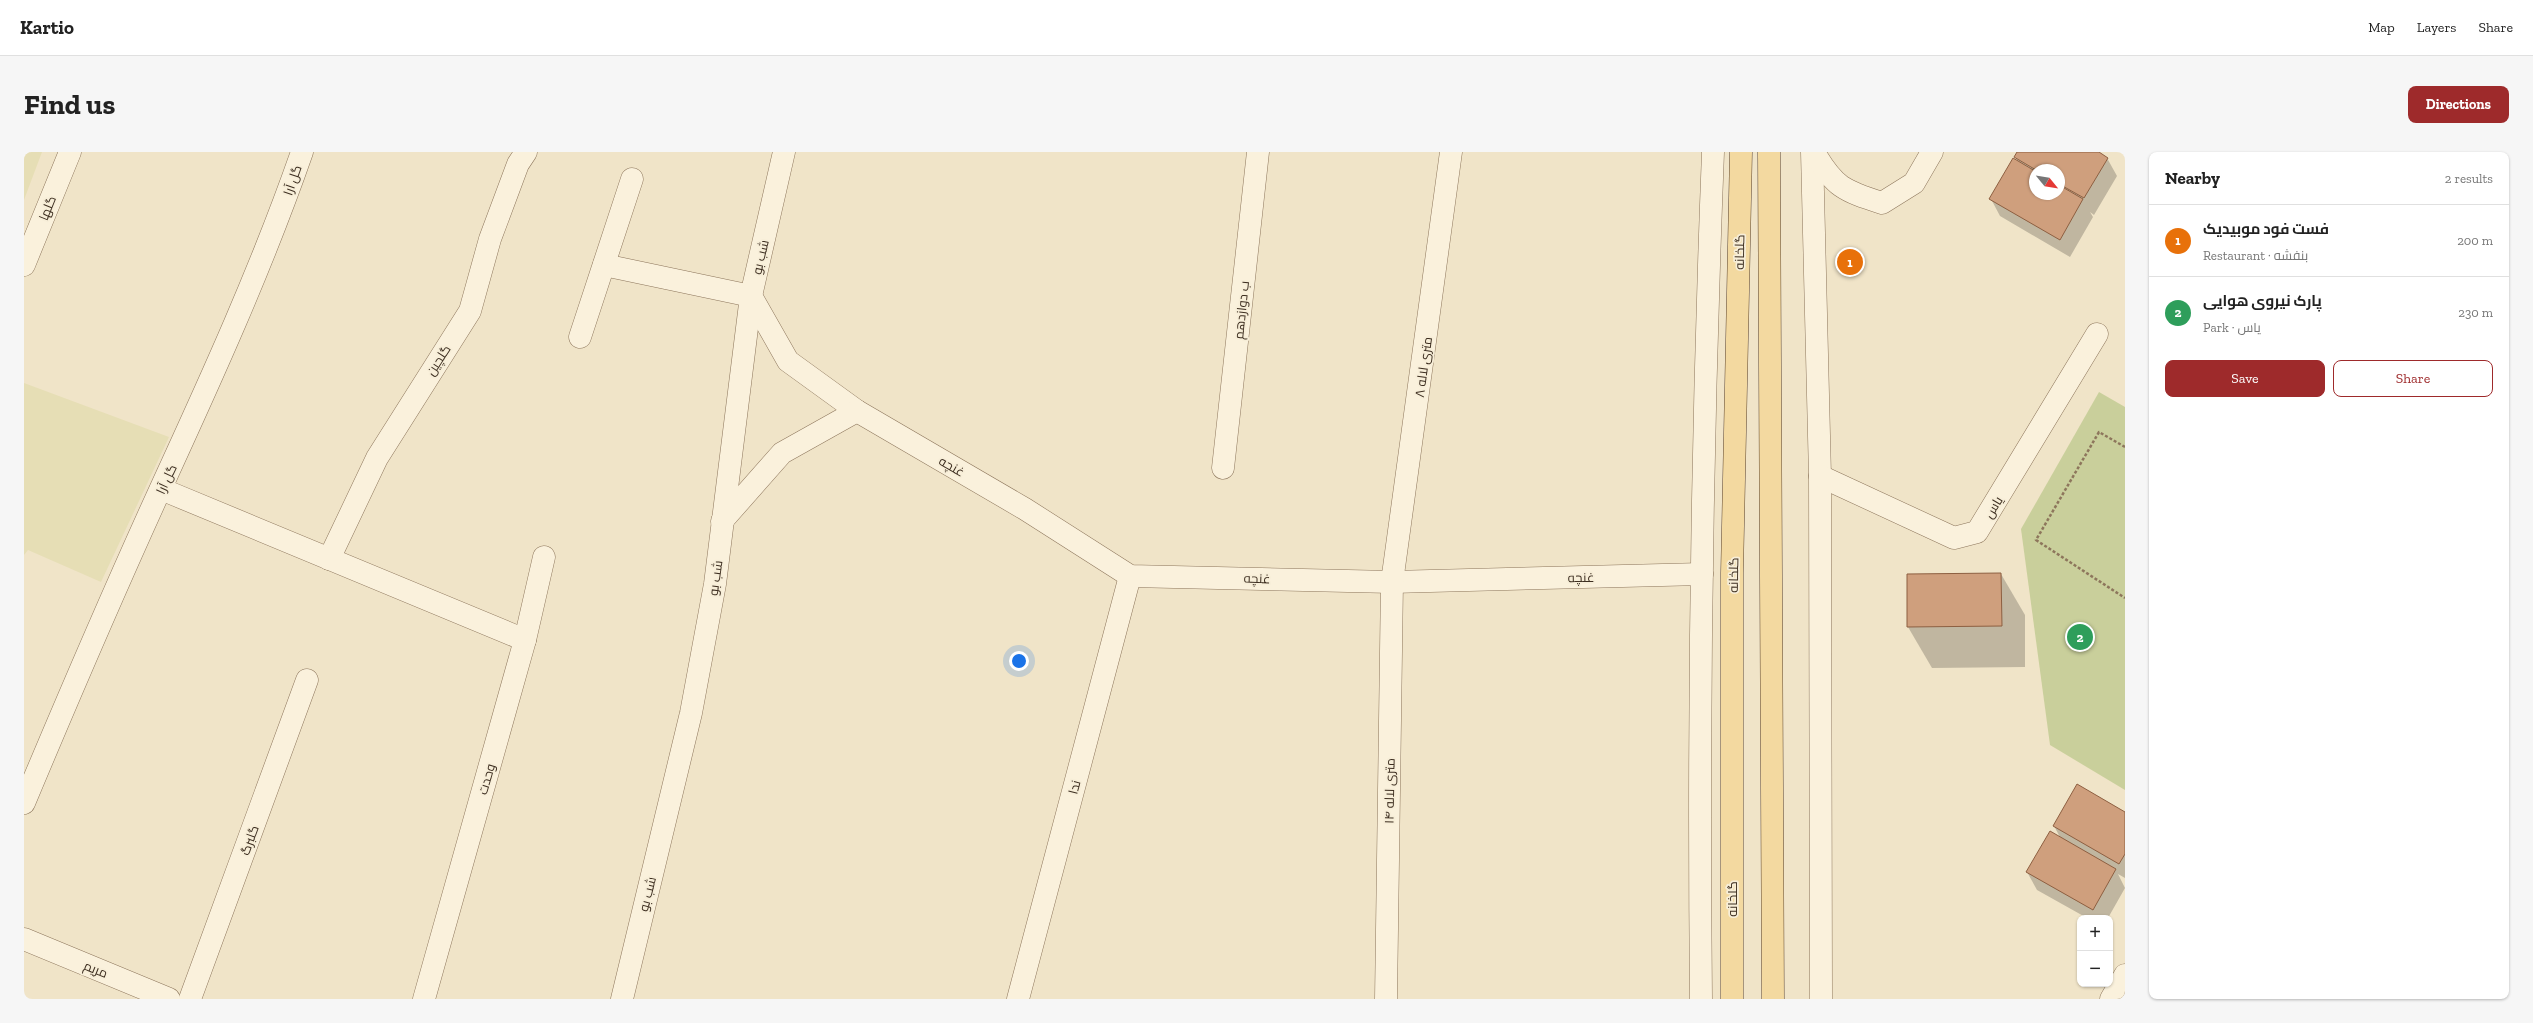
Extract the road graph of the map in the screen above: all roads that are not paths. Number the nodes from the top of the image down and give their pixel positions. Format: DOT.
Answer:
graph roads {
  1 [pos="70,152"];
  2 [pos="302,152"];
  3 [pos="526,152"];
  4 [pos="784,152"];
  5 [pos="1258,152"];
  6 [pos="1451,152"];
  7 [pos="1713,152"];
  8 [pos="1741,152"];
  9 [pos="1769,152"];
  10 [pos="1813,152"];
  11 [pos="1932,152"];
  12 [pos="632,179"];
  13 [pos="24,265"];
  14 [pos="604,265"];
  15 [pos="751,296"];
  16 [pos="2097,334"];
  17 [pos="580,337"];
  18 [pos="857,412"];
  19 [pos="1223,468"];
  20 [pos="1820,476"];
  21 [pos="161,489"];
  22 [pos="722,521"];
  23 [pos="544,557"];
  24 [pos="329,559"];
  25 [pos="1702,574"];
  26 [pos="1130,576"];
  27 [pos="1392,582"];
  28 [pos="525,640"];
  29 [pos="307,680"];
  30 [pos="24,803"];
  31 [pos="24,939"];
  32 [pos="2125,975"];
  33 [pos="169,999"];
  34 [pos="190,999"];
  35 [pos="424,999"];
  36 [pos="622,999"];
  37 [pos="1018,999"];
  38 [pos="1386,999"];
  39 [pos="1701,999"];
  40 [pos="1732,999"];
  41 [pos="1773,999"];
  42 [pos="1821,999"];
  43 [pos="2111,999"];
  1 -- 13 [label="street, گلها"];
  2 -- 21 [label="street, گل آرا"];
  3 -- 24 [label="street, گلچین"];
  4 -- 15 [label="street, شب بو"];
  5 -- 19 [label="street, ب دوازدهم"];
  6 -- 27 [label="street, ۸ متری لاله"];
  7 -- 25 [label="street"];
  8 -- 40 [label="main road, گلخانه"];
  9 -- 41 [label="main road"];
  10 -- 11 [label="street"];
  10 -- 20 [label="street"];
  12 -- 14 [label="street"];
  14 -- 15 [label="street"];
  14 -- 17 [label="street"];
  15 -- 18 [label="street, غنچه"];
  15 -- 22 [label="street, شب بو"];
  16 -- 20 [label="street, یاس"];
  18 -- 22 [label="street"];
  18 -- 26 [label="street, غنچه"];
  20 -- 42 [label="street"];
  21 -- 24 [label="street"];
  21 -- 30 [label="street, گل آرا"];
  22 -- 36 [label="street, شب بو"];
  23 -- 28 [label="street, وحدت"];
  24 -- 28 [label="street"];
  25 -- 27 [label="street, غنچه"];
  25 -- 39 [label="street"];
  26 -- 27 [label="street, غنچه"];
  26 -- 37 [label="street, ندا"];
  27 -- 38 [label="street, ۱۴ متری لاله"];
  28 -- 35 [label="street, وحدت"];
  29 -- 34 [label="street, گلبرگ"];
  31 -- 33 [label="street, مریم"];
  32 -- 43 [label="street"];
}
